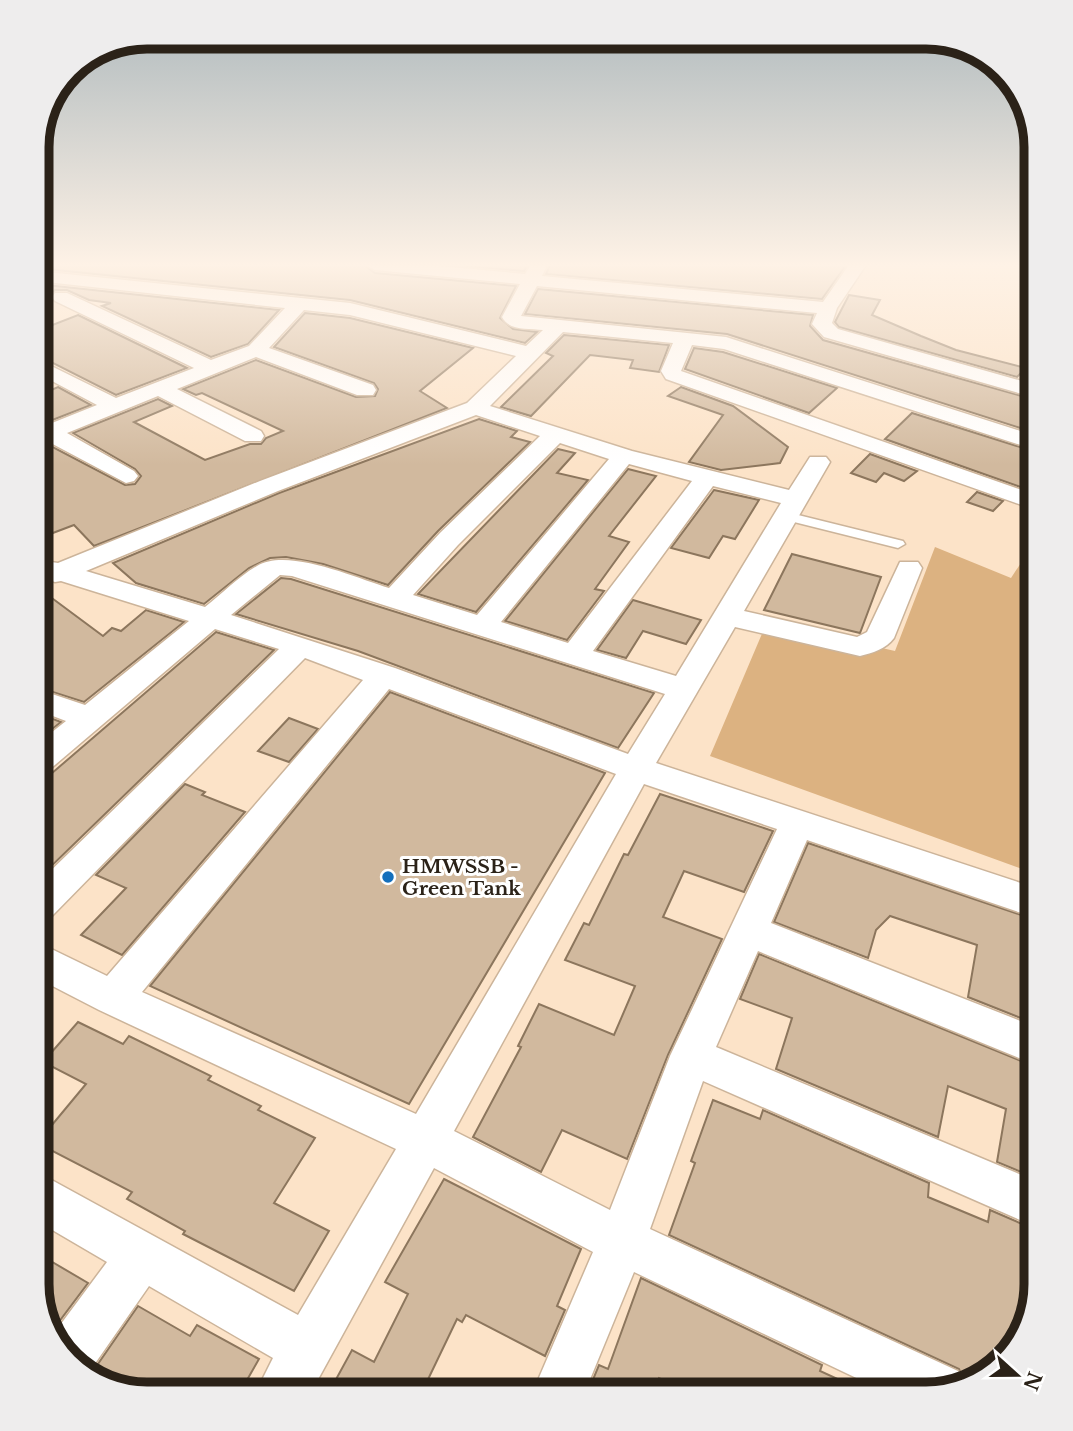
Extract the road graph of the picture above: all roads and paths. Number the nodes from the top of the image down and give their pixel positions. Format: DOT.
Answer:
graph roads {
  1 [pos="123,332"];
  2 [pos="273,332"];
  3 [pos="442,332"];
  4 [pos="553,332"];
  5 [pos="620,332"];
  6 [pos="830,332"];
  7 [pos="685,338"];
  8 [pos="256,350"];
  9 [pos="532,354"];
  10 [pos="211,368"];
  11 [pos="49,371"];
  12 [pos="160,389"];
  13 [pos="1024,389"];
  14 [pos="365,390"];
  15 [pos="115,407"];
  16 [pos="475,408"];
  17 [pos="49,433"];
  18 [pos="555,435"];
  19 [pos="253,436"];
  20 [pos="49,438"];
  21 [pos="1024,439"];
  22 [pos="625,456"];
  23 [pos="818,462"];
  24 [pos="126,476"];
  25 [pos="706,479"];
  26 [pos="1024,499"];
  27 [pos="791,508"];
  28 [pos="904,556"];
  29 [pos="49,571"];
  30 [pos="49,574"];
  31 [pos="395,598"];
  32 [pos="727,616"];
  33 [pos="209,618"];
  34 [pos="482,627"];
  35 [pos="300,646"];
  36 [pos="574,656"];
  37 [pos="384,675"];
  38 [pos="684,688"];
  39 [pos="49,703"];
  40 [pos="89,718"];
  41 [pos="49,752"];
  42 [pos="636,769"];
  43 [pos="797,823"];
  44 [pos="49,895"];
  45 [pos="1024,899"];
  46 [pos="749,931"];
  47 [pos="49,965"];
  48 [pos="113,998"];
  49 [pos="1024,1041"];
  50 [pos="691,1056"];
  51 [pos="425,1140"];
  52 [pos="1024,1199"];
  53 [pos="49,1202"];
  54 [pos="622,1241"];
  55 [pos="142,1255"];
  56 [pos="73,1349"];
  57 [pos="307,1349"];
  58 [pos="288,1382"];
  59 [pos="563,1382"];
  60 [pos="920,1382"];
  1 -- 10 [label="street"];
  2 -- 8 [label="street"];
  3 -- 9 [label="street"];
  4 -- 9 [label="street"];
  5 -- 7 [label="street"];
  6 -- 13 [label="street"];
  7 -- 21 [label="street"];
  7 -- 26 [label="street"];
  8 -- 10 [label="street"];
  8 -- 14 [label="street"];
  9 -- 16 [label="street"];
  10 -- 12 [label="street"];
  11 -- 15 [label="street"];
  12 -- 15 [label="street"];
  12 -- 19 [label="street"];
  15 -- 17 [label="street"];
  16 -- 18 [label="street"];
  16 -- 29 [label="street"];
  18 -- 22 [label="street"];
  18 -- 31 [label="street"];
  20 -- 24 [label="street"];
  22 -- 25 [label="street"];
  22 -- 34 [label="street"];
  23 -- 27 [label="street"];
  25 -- 27 [label="street"];
  25 -- 36 [label="street"];
  27 -- 28 [label="lane"];
  27 -- 32 [label="street"];
  28 -- 32 [label="street"];
  30 -- 33 [label="street"];
  31 -- 33 [label="street"];
  31 -- 34 [label="street"];
  32 -- 38 [label="street"];
  33 -- 35 [label="street"];
  33 -- 40 [label="street"];
  34 -- 36 [label="street"];
  35 -- 37 [label="street"];
  35 -- 44 [label="street"];
  36 -- 38 [label="street"];
  37 -- 42 [label="street"];
  37 -- 48 [label="street"];
  38 -- 42 [label="street"];
  39 -- 40 [label="street"];
  40 -- 41 [label="street"];
  42 -- 43 [label="street"];
  42 -- 51 [label="street"];
  43 -- 45 [label="street"];
  43 -- 46 [label="street"];
  46 -- 49 [label="street"];
  46 -- 50 [label="street"];
  47 -- 48 [label="street"];
  48 -- 51 [label="street"];
  50 -- 52 [label="street"];
  50 -- 54 [label="street"];
  51 -- 54 [label="street"];
  51 -- 57 [label="street"];
  53 -- 55 [label="street"];
  54 -- 59 [label="street"];
  54 -- 60 [label="street"];
  55 -- 56 [label="street"];
  55 -- 57 [label="street"];
  57 -- 58 [label="street"];
}
